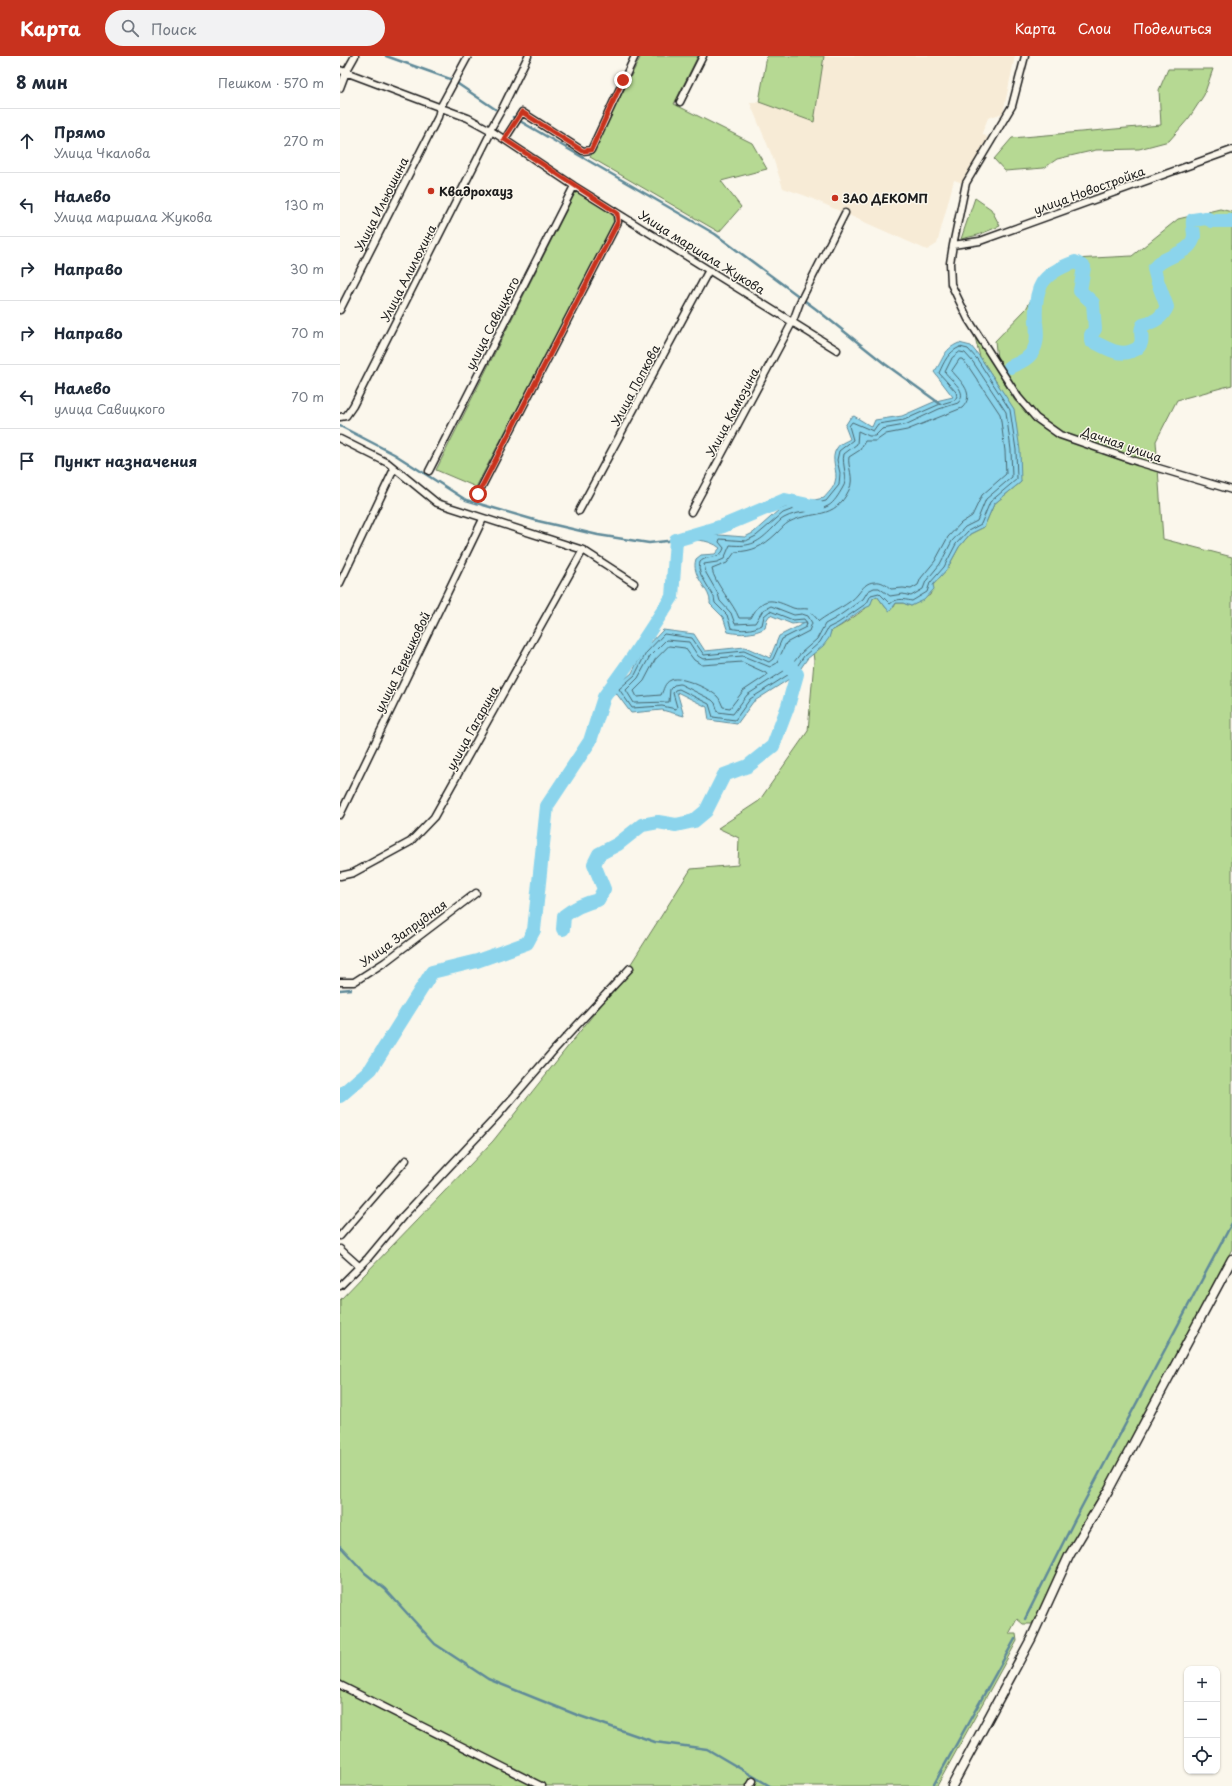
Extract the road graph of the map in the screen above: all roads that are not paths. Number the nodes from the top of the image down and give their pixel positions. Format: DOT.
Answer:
graph roads {
  1 [pos="355,56"];
  2 [pos="468,56"];
  3 [pos="528,56"];
  4 [pos="635,56"];
  5 [pos="703,56"];
  6 [pos="1025,56"];
  7 [pos="343,71"];
  8 [pos="340,88"];
  9 [pos="680,102"];
  10 [pos="440,108"];
  11 [pos="490,132"];
  12 [pos="504,139"];
  13 [pos="1232,150"];
  14 [pos="574,186"];
  15 [pos="617,213"];
  16 [pos="844,213"];
  17 [pos="952,245"];
  18 [pos="710,270"];
  19 [pos="340,310"];
  20 [pos="793,322"];
  21 [pos="837,350"];
  22 [pos="340,417"];
  23 [pos="340,439"];
  24 [pos="394,469"];
  25 [pos="429,471"];
  26 [pos="1232,490"];
  27 [pos="478,494"];
  28 [pos="579,511"];
  29 [pos="691,512"];
  30 [pos="483,519"];
  31 [pos="583,550"];
  32 [pos="340,583"];
  33 [pos="634,583"];
  34 [pos="340,815"];
  35 [pos="340,876"];
  36 [pos="476,893"];
  37 [pos="630,968"];
  38 [pos="340,982"];
  39 [pos="406,1160"];
  40 [pos="340,1236"];
  41 [pos="340,1249"];
  42 [pos="1232,1259"];
  43 [pos="359,1266"];
  44 [pos="340,1286"];
  45 [pos="340,1685"];
  46 [pos="541,1786"];
  47 [pos="952,1786"];
  1 -- 7 [label="street"];
  2 -- 10 [label="street, Улица Ильюшина"];
  3 -- 11 [label="street"];
  4 -- 12 [label="street"];
  5 -- 9 [label="street"];
  6 -- 17 [label="street, Дачная улица"];
  7 -- 8 [label="street"];
  7 -- 10 [label="street, Улица маршала Жукова"];
  10 -- 11 [label="street, Улица маршала Жукова"];
  10 -- 19 [label="street, Улица Ильюшина"];
  11 -- 12 [label="street, Улица маршала Жукова"];
  11 -- 22 [label="street, Улица Алилюхина"];
  12 -- 14 [label="street, Улица маршала Жукова"];
  13 -- 17 [label="street, улица Новостройка"];
  14 -- 15 [label="street, Улица маршала Жукова"];
  14 -- 25 [label="street, улица Савицкого"];
  15 -- 18 [label="street, Улица маршала Жукова"];
  15 -- 27 [label="street"];
  16 -- 20 [label="street, Улица Камозина"];
  17 -- 26 [label="street, Дачная улица"];
  18 -- 20 [label="street, Улица маршала Жукова"];
  18 -- 28 [label="street, Улица Попкова"];
  20 -- 21 [label="street, Улица маршала Жукова"];
  20 -- 29 [label="street, Улица Камозина"];
  23 -- 24 [label="street"];
  24 -- 30 [label="street"];
  24 -- 32 [label="street"];
  30 -- 31 [label="street"];
  30 -- 34 [label="street, улица Терешковой"];
  31 -- 33 [label="street"];
  31 -- 35 [label="street, улица Гагарина"];
  36 -- 38 [label="street, Улица Запрудная"];
  37 -- 43 [label="street"];
  39 -- 40 [label="street"];
  41 -- 43 [label="street"];
  42 -- 47 [label="street"];
  43 -- 44 [label="street"];
  45 -- 46 [label="street"];
}
